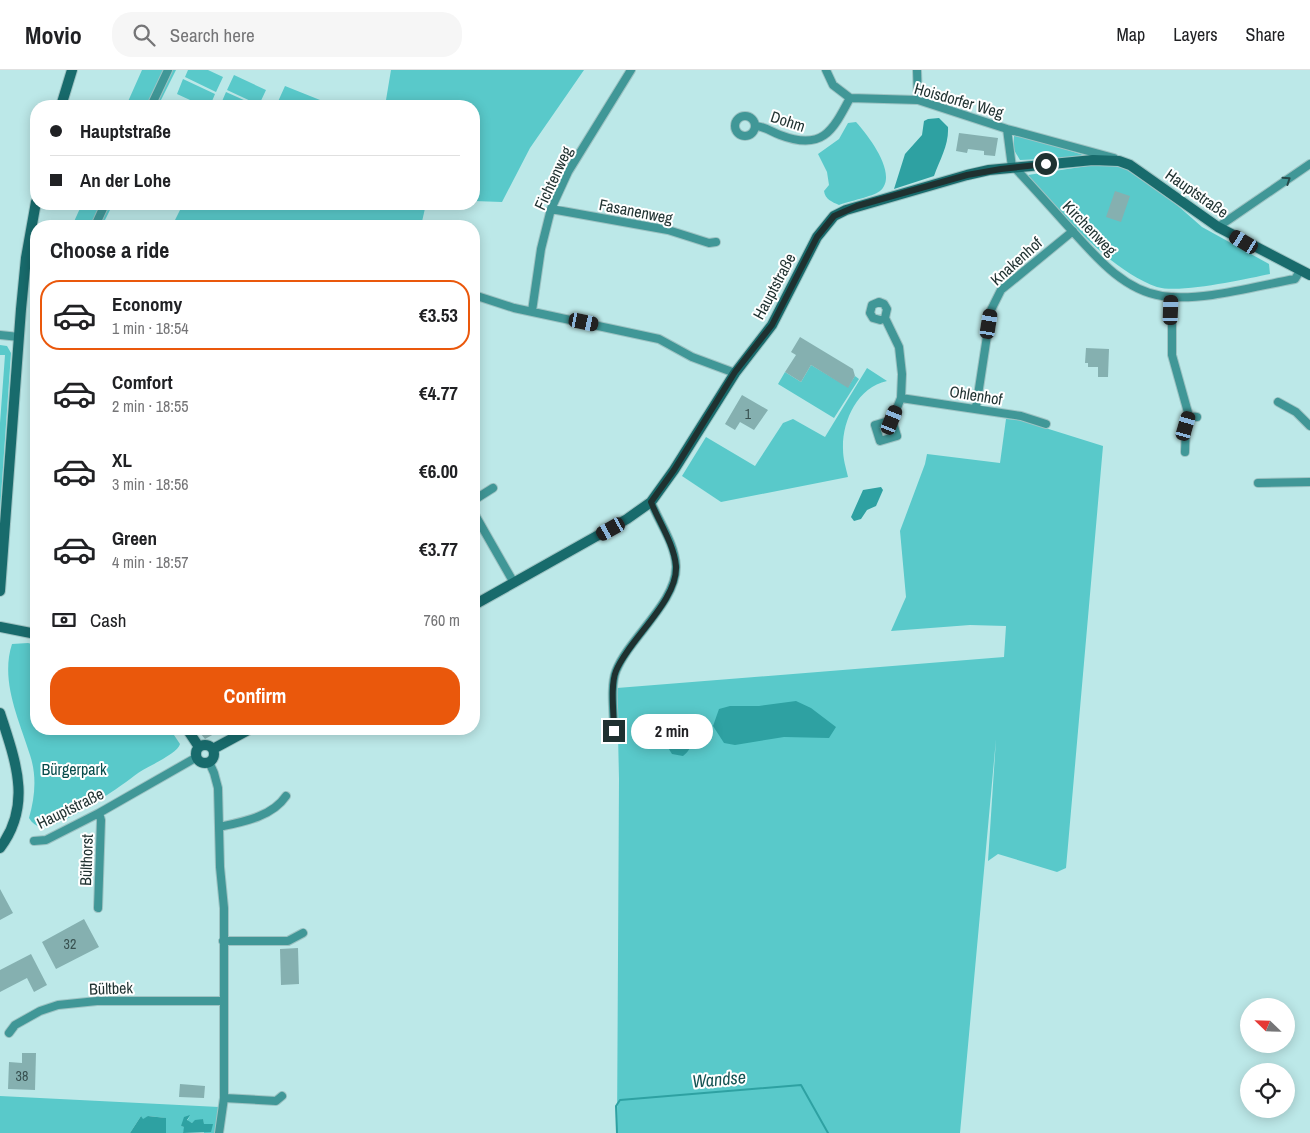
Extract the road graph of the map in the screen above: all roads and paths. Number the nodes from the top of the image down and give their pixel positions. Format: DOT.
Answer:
graph roads {
  1 [pos="72,70"];
  2 [pos="168,70"];
  3 [pos="631,70"];
  4 [pos="826,70"];
  5 [pos="918,70"];
  6 [pos="850,98"];
  7 [pos="63,100"];
  8 [pos="154,100"];
  9 [pos="918,100"];
  10 [pos="755,126"];
  11 [pos="1007,128"];
  12 [pos="1114,158"];
  13 [pos="1310,164"];
  14 [pos="1013,167"];
  15 [pos="551,209"];
  16 [pos="1218,227"];
  17 [pos="1073,231"];
  18 [pos="30,236"];
  19 [pos="716,242"];
  20 [pos="1305,273"];
  21 [pos="1172,296"];
  22 [pos="480,297"];
  23 [pos="532,311"];
  24 [pos="885,318"];
  25 [pos="0,335"];
  26 [pos="19,337"];
  27 [pos="735,372"];
  28 [pos="901,398"];
  29 [pos="1278,402"];
  30 [pos="976,408"];
  31 [pos="892,420"];
  32 [pos="1046,424"];
  33 [pos="1310,426"];
  34 [pos="1185,452"];
  35 [pos="1310,482"];
  36 [pos="1258,483"];
  37 [pos="493,488"];
  38 [pos="480,496"];
  39 [pos="651,502"];
  40 [pos="480,523"];
  41 [pos="514,583"];
  42 [pos="0,591"];
  43 [pos="480,602"];
  44 [pos="0,627"];
  45 [pos="30,633"];
  46 [pos="0,713"];
  47 [pos="614,731"];
  48 [pos="190,735"];
  49 [pos="239,735"];
  50 [pos="214,749"];
  51 [pos="198,752"];
  52 [pos="209,762"];
  53 [pos="286,796"];
  54 [pos="99,813"];
  55 [pos="219,827"];
  56 [pos="34,841"];
  57 [pos="0,848"];
  58 [pos="98,908"];
  59 [pos="303,933"];
  60 [pos="223,941"];
  61 [pos="223,1001"];
  62 [pos="9,1033"];
  63 [pos="282,1096"];
  64 [pos="224,1098"];
  65 [pos="219,1133"];
  1 -- 7 [label="street"];
  2 -- 8 [label="street"];
  3 -- 15 [label="street, Fichtenweg"];
  4 -- 6 [label="street"];
  5 -- 9 [label="street"];
  6 -- 9 [label="street, Hoisdorfer Weg"];
  6 -- 10 [label="street, Dohm"];
  9 -- 11 [label="street, Hoisdorfer Weg"];
  11 -- 12 [label="street, Hoisdorfer Weg"];
  11 -- 14 [label="street, Hoisdorfer Weg"];
  16 -- 13 [label="street, one-way"];
  14 -- 16 [label="street, Hauptstraße"];
  14 -- 17 [label="street, Kirchenweg"];
  14 -- 27 [label="street, Hauptstraße"];
  15 -- 19 [label="street, Fasanenweg"];
  15 -- 23 [label="street, Fichtenweg"];
  16 -- 20 [label="street, Hauptstraße"];
  17 -- 21 [label="street, Kirchenweg"];
  17 -- 30 [label="street, Knakenhof"];
  18 -- 26 [label="street"];
  20 -- 21 [label="street, Kirchenweg"];
  21 -- 34 [label="street"];
  22 -- 23 [label="street"];
  23 -- 27 [label="street"];
  24 -- 28 [label="street"];
  25 -- 26 [label="street"];
  26 -- 42 [label="street"];
  27 -- 39 [label="street, Hauptstraße"];
  28 -- 30 [label="street, Ohlenhof"];
  28 -- 31 [label="street"];
  29 -- 33 [label="street"];
  30 -- 32 [label="street, Ohlenhof"];
  35 -- 36 [label="street"];
  37 -- 38 [label="street"];
  39 -- 41 [label="street, Hauptstraße"];
  39 -- 47 [label="street"];
  40 -- 41 [label="street"];
  41 -- 43 [label="street, Hauptstraße"];
  44 -- 45 [label="street"];
  46 -- 57 [label="street"];
  48 -- 51 [label="street"];
  49 -- 50 [label="street"];
  50 -- 51 [label="street"];
  50 -- 52 [label="street"];
  51 -- 52 [label="street"];
  51 -- 54 [label="street, Hauptstraße"];
  52 -- 55 [label="street"];
  53 -- 55 [label="street"];
  54 -- 56 [label="street, Hauptstraße"];
  54 -- 58 [label="street, Bülthorst"];
  55 -- 60 [label="street"];
  59 -- 60 [label="street"];
  60 -- 61 [label="street"];
  61 -- 62 [label="street, Bültbek"];
  61 -- 64 [label="street"];
  63 -- 64 [label="street"];
  64 -- 65 [label="street"];
}
